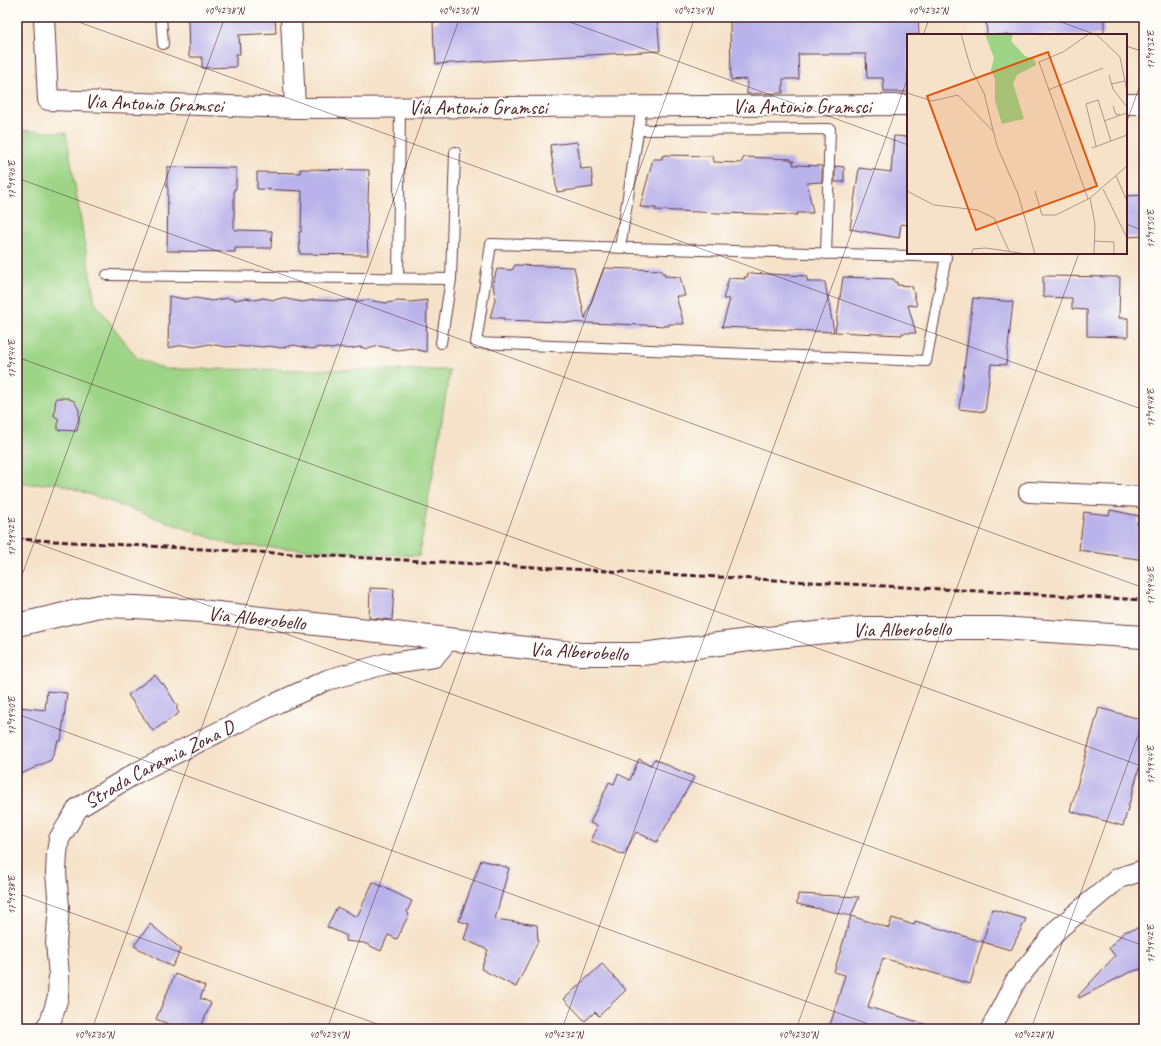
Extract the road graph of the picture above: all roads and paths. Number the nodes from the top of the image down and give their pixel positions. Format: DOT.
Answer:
graph roads {
  1 [pos="44,17"];
  2 [pos="161,17"];
  3 [pos="291,17"];
  4 [pos="162,44"];
  5 [pos="1127,104"];
  6 [pos="1144,104"];
  7 [pos="907,105"];
  8 [pos="642,106"];
  9 [pos="400,107"];
  10 [pos="295,108"];
  11 [pos="638,130"];
  12 [pos="455,152"];
  13 [pos="620,248"];
  14 [pos="826,254"];
  15 [pos="107,275"];
  16 [pos="398,278"];
  17 [pos="451,279"];
  18 [pos="441,343"];
  19 [pos="1029,492"];
  20 [pos="1144,497"];
  21 [pos="17,625"];
  22 [pos="1144,637"];
  23 [pos="449,639"];
  24 [pos="1144,870"];
  25 [pos="45,1029"];
  26 [pos="991,1029"];
  1 -- 10 [label="street, Via Antonio Gramsci"];
  2 -- 4 [label="lane"];
  3 -- 10 [label="street"];
  5 -- 6 [label="street"];
  7 -- 8 [label="street, Via Antonio Gramsci"];
  8 -- 9 [label="street, Via Antonio Gramsci"];
  8 -- 11 [label="lane"];
  9 -- 10 [label="street, Via Antonio Gramsci"];
  9 -- 16 [label="lane"];
  11 -- 13 [label="lane"];
  11 -- 14 [label="lane"];
  12 -- 17 [label="lane"];
  13 -- 14 [label="lane"];
  13 -- 14 [label="lane"];
  15 -- 16 [label="lane"];
  16 -- 17 [label="lane"];
  17 -- 18 [label="lane"];
  19 -- 20 [label="street"];
  21 -- 23 [label="main road, Via Alberobello"];
  22 -- 23 [label="main road, Via Alberobello"];
  23 -- 25 [label="street, Strada Caramia Zona D"];
  24 -- 26 [label="street"];
}
